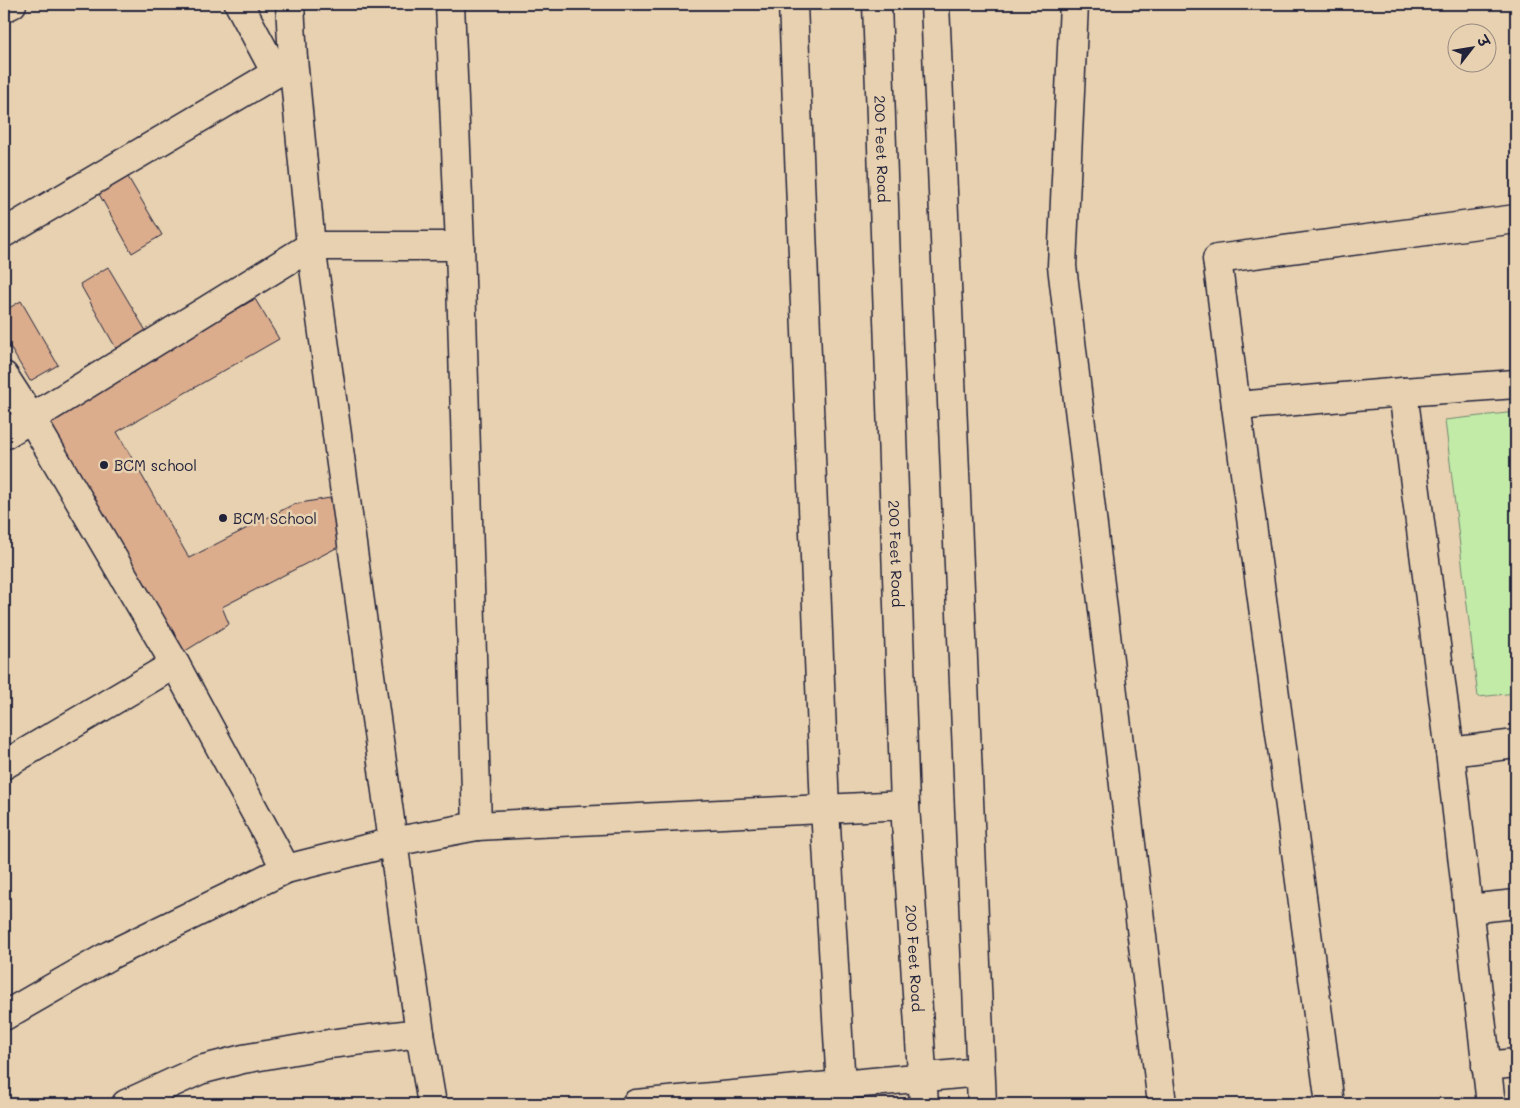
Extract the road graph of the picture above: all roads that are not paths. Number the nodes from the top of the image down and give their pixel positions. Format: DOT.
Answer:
graph roads {
  1 [pos="12,4"];
  2 [pos="239,4"];
  3 [pos="290,4"];
  4 [pos="450,4"];
  5 [pos="793,4"];
  6 [pos="877,4"];
  7 [pos="935,4"];
  8 [pos="1074,4"];
  9 [pos="4,8"];
  10 [pos="285,66"];
  11 [pos="1516,219"];
  12 [pos="4,233"];
  13 [pos="310,246"];
  14 [pos="460,246"];
  15 [pos="4,376"];
  16 [pos="1516,384"];
  17 [pos="1403,392"];
  18 [pos="1236,406"];
  19 [pos="30,418"];
  20 [pos="4,435"];
  21 [pos="175,664"];
  22 [pos="1516,744"];
  23 [pos="1450,752"];
  24 [pos="4,765"];
  25 [pos="906,805"];
  26 [pos="825,809"];
  27 [pos="477,826"];
  28 [pos="392,842"];
  29 [pos="286,869"];
  30 [pos="1516,904"];
  31 [pos="1468,909"];
  32 [pos="4,1016"];
  33 [pos="420,1033"];
  34 [pos="1516,1063"];
  35 [pos="1486,1066"];
  36 [pos="980,1072"];
  37 [pos="922,1076"];
  38 [pos="842,1094"];
  39 [pos="126,1104"];
  40 [pos="432,1104"];
  41 [pos="636,1104"];
  42 [pos="924,1104"];
  43 [pos="982,1104"];
  44 [pos="1162,1104"];
  45 [pos="1330,1104"];
  46 [pos="1491,1104"];
  1 -- 9 [label="street"];
  2 -- 10 [label="street"];
  3 -- 10 [label="street"];
  4 -- 14 [label="street"];
  5 -- 26 [label="street"];
  6 -- 25 [label="street, 200 Feet Road"];
  7 -- 36 [label="street"];
  8 -- 44 [label="street"];
  10 -- 12 [label="street"];
  10 -- 13 [label="street"];
  11 -- 18 [label="street"];
  13 -- 14 [label="street"];
  13 -- 19 [label="street"];
  13 -- 28 [label="street"];
  14 -- 27 [label="street"];
  15 -- 19 [label="street"];
  16 -- 17 [label="street"];
  17 -- 18 [label="street"];
  17 -- 23 [label="street"];
  18 -- 45 [label="street"];
  19 -- 20 [label="street"];
  19 -- 21 [label="street"];
  21 -- 24 [label="street"];
  21 -- 29 [label="street"];
  22 -- 23 [label="street"];
  23 -- 31 [label="street"];
  25 -- 26 [label="street"];
  25 -- 37 [label="street, 200 Feet Road"];
  26 -- 27 [label="street"];
  26 -- 38 [label="street"];
  27 -- 28 [label="street"];
  28 -- 29 [label="street"];
  28 -- 33 [label="street"];
  29 -- 32 [label="street"];
  30 -- 31 [label="street"];
  31 -- 35 [label="street"];
  33 -- 39 [label="street"];
  33 -- 40 [label="street"];
  34 -- 35 [label="street"];
  35 -- 46 [label="street"];
  36 -- 37 [label="street"];
  36 -- 43 [label="street"];
  37 -- 38 [label="street"];
  37 -- 42 [label="street, 200 Feet Road"];
  38 -- 41 [label="street"];
}
